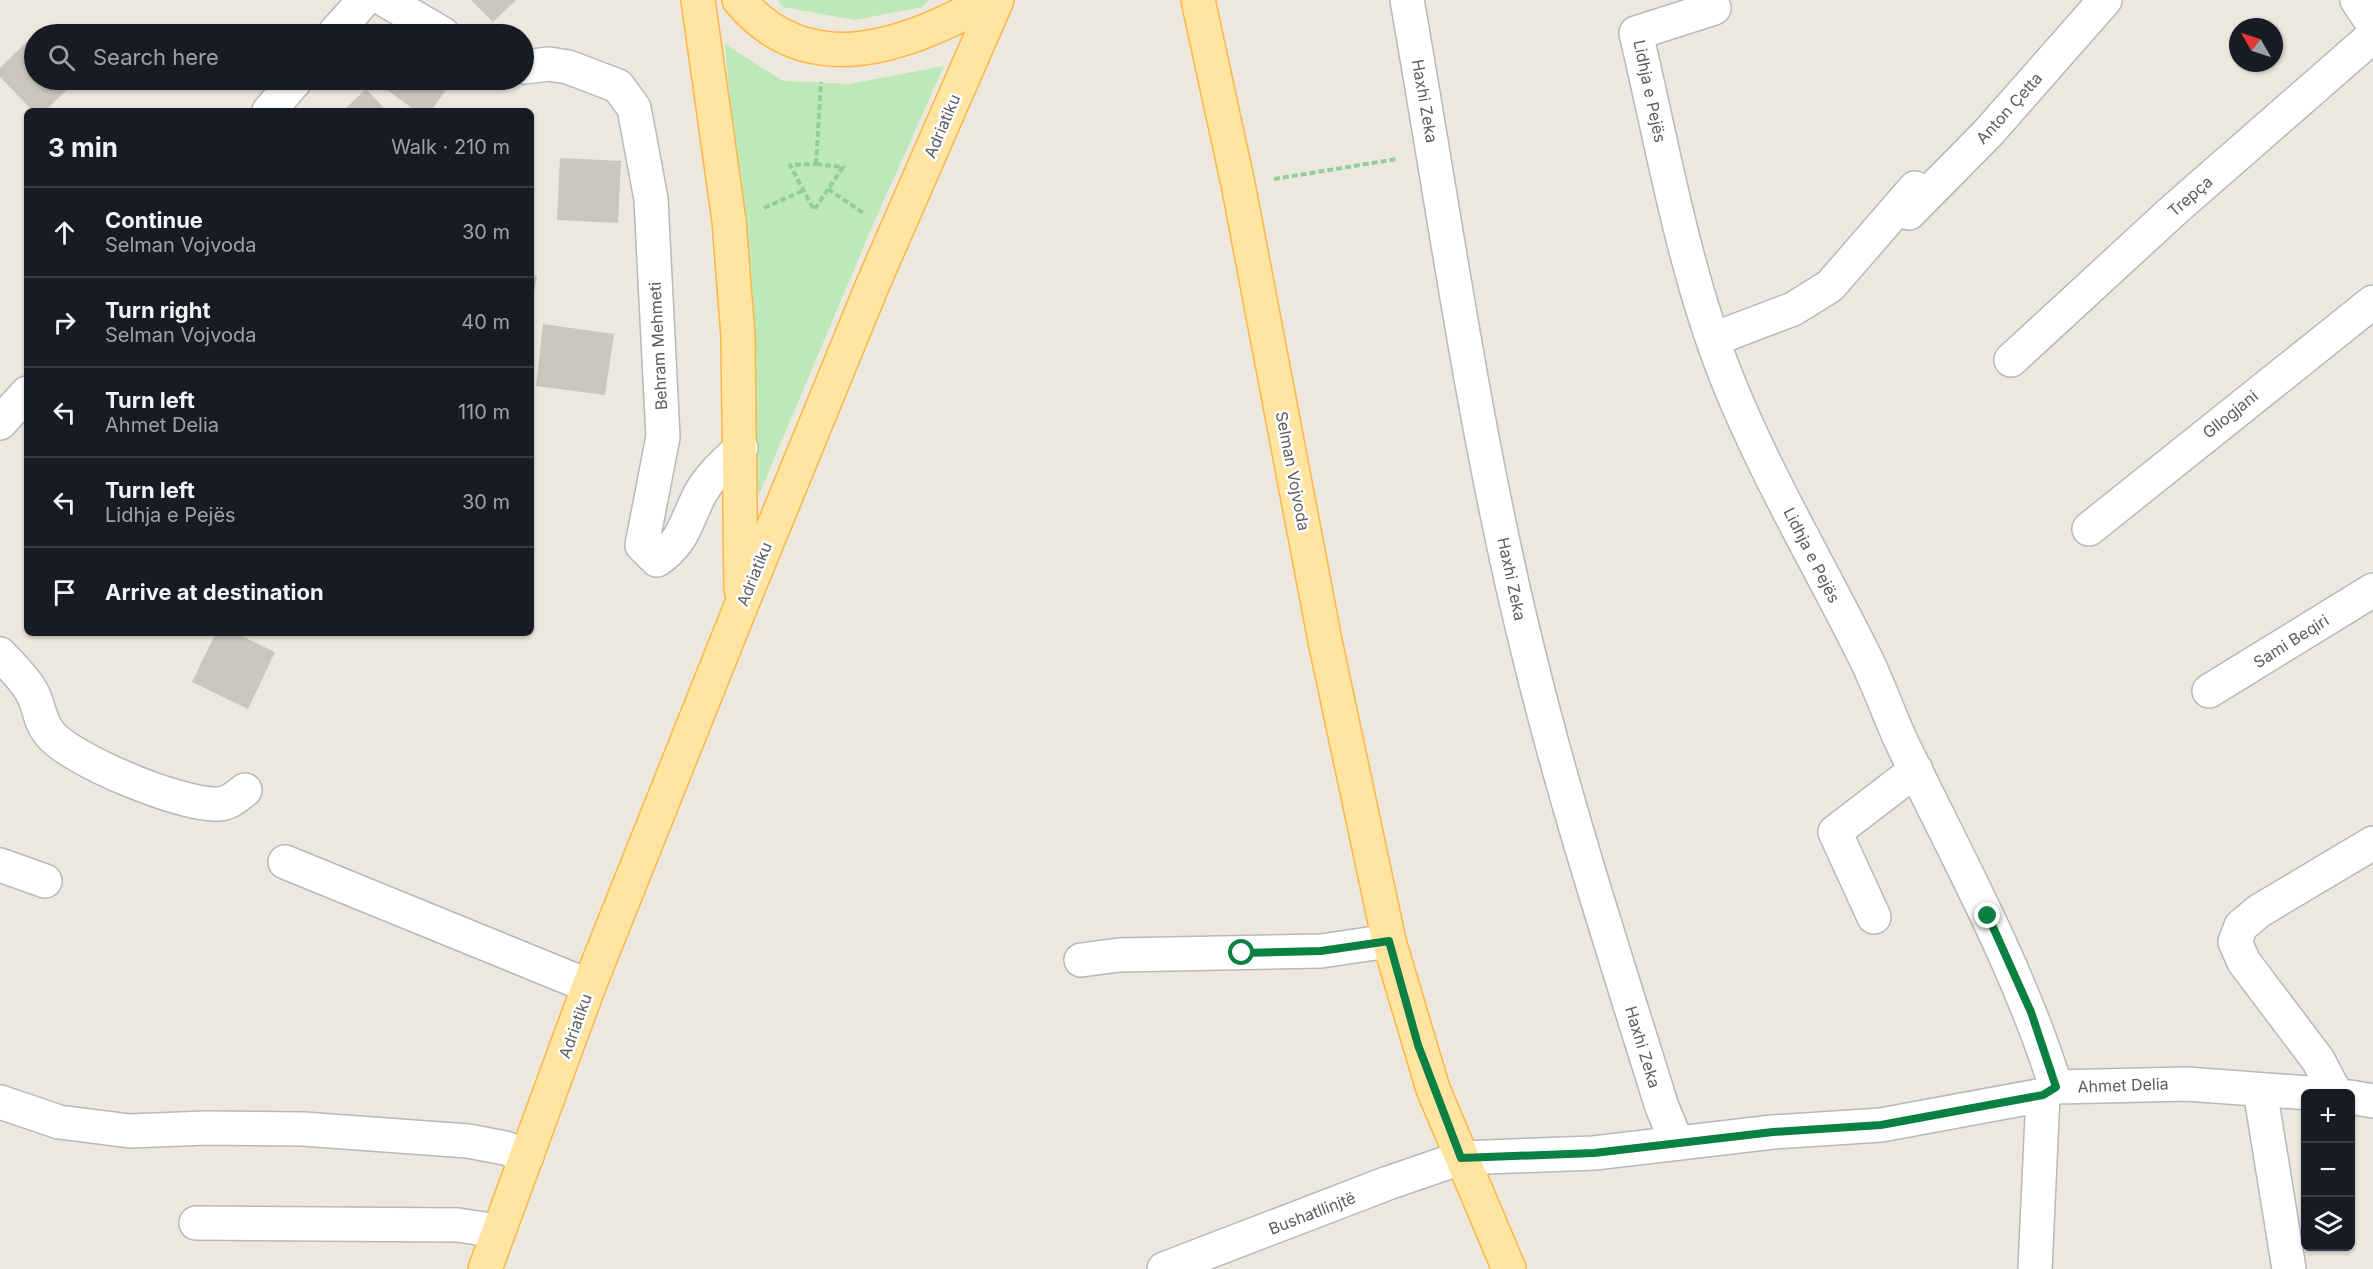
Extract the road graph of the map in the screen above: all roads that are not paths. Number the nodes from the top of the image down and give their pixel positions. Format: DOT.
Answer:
graph roads {
  1 [pos="364,0"];
  2 [pos="385,0"];
  3 [pos="698,0"];
  4 [pos="740,0"];
  5 [pos="989,0"];
  6 [pos="997,0"];
  7 [pos="1198,0"];
  8 [pos="1407,0"];
  9 [pos="1710,0"];
  10 [pos="2105,0"];
  11 [pos="2357,0"];
  12 [pos="343,24"];
  13 [pos="426,24"];
  14 [pos="2373,24"];
  15 [pos="2373,36"];
  16 [pos="534,66"];
  17 [pos="287,90"];
  18 [pos="272,108"];
  19 [pos="2373,302"];
  20 [pos="1714,339"];
  21 [pos="2012,360"];
  22 [pos="24,396"];
  23 [pos="0,423"];
  24 [pos="741,448"];
  25 [pos="2089,529"];
  26 [pos="2373,590"];
  27 [pos="741,606"];
  28 [pos="0,654"];
  29 [pos="2209,691"];
  30 [pos="1916,770"];
  31 [pos="245,790"];
  32 [pos="2373,843"];
  33 [pos="285,862"];
  34 [pos="0,865"];
  35 [pos="45,881"];
  36 [pos="1874,918"];
  37 [pos="1389,941"];
  38 [pos="1081,960"];
  39 [pos="589,987"];
  40 [pos="2333,1089"];
  41 [pos="2260,1090"];
  42 [pos="2050,1091"];
  43 [pos="2301,1093"];
  44 [pos="2355,1098"];
  45 [pos="2373,1101"];
  46 [pos="0,1102"];
  47 [pos="1677,1143"];
  48 [pos="527,1156"];
  49 [pos="1461,1158"];
  50 [pos="196,1223"];
  51 [pos="497,1231"];
  52 [pos="485,1269"];
  53 [pos="1164,1269"];
  54 [pos="1509,1269"];
  55 [pos="2035,1269"];
  56 [pos="2289,1269"];
  1 -- 12 [label="street"];
  2 -- 13 [label="street"];
  3 -- 24 [label="main road"];
  4 -- 5 [label="main road"];
  6 -- 27 [label="main road, Adriatiku"];
  7 -- 37 [label="main road, Selman Vojvoda"];
  8 -- 47 [label="street, Haxhi Zeka"];
  9 -- 20 [label="street, Lidhja e Pejës"];
  10 -- 20 [label="street, Anton Çetta"];
  11 -- 14 [label="street"];
  15 -- 21 [label="street, Trepça"];
  16 -- 24 [label="street, Behram Mehmeti"];
  17 -- 18 [label="street"];
  19 -- 25 [label="street, Gllogjani"];
  20 -- 30 [label="street, Lidhja e Pejës"];
  22 -- 23 [label="street"];
  24 -- 27 [label="main road"];
  26 -- 29 [label="street, Sami Beqiri"];
  27 -- 39 [label="main road, Adriatiku"];
  28 -- 31 [label="street"];
  30 -- 36 [label="street"];
  30 -- 42 [label="street, Lidhja e Pejës"];
  32 -- 40 [label="street"];
  33 -- 39 [label="street"];
  34 -- 35 [label="street"];
  37 -- 38 [label="street"];
  37 -- 49 [label="main road, Selman Vojvoda"];
  39 -- 48 [label="main road, Adriatiku"];
  41 -- 42 [label="street, Ahmet Delia"];
  41 -- 43 [label="street, Ahmet Delia"];
  41 -- 56 [label="street"];
  42 -- 47 [label="street, Ahmet Delia"];
  42 -- 55 [label="street"];
  44 -- 45 [label="street"];
  46 -- 48 [label="street"];
  47 -- 49 [label="street, Ahmet Delia"];
  48 -- 51 [label="main road, Adriatiku"];
  49 -- 53 [label="street, Bushatllinjtë"];
  49 -- 54 [label="main road, Selman Vojvoda"];
  50 -- 51 [label="street"];
  51 -- 52 [label="main road, Adriatiku"];
}
